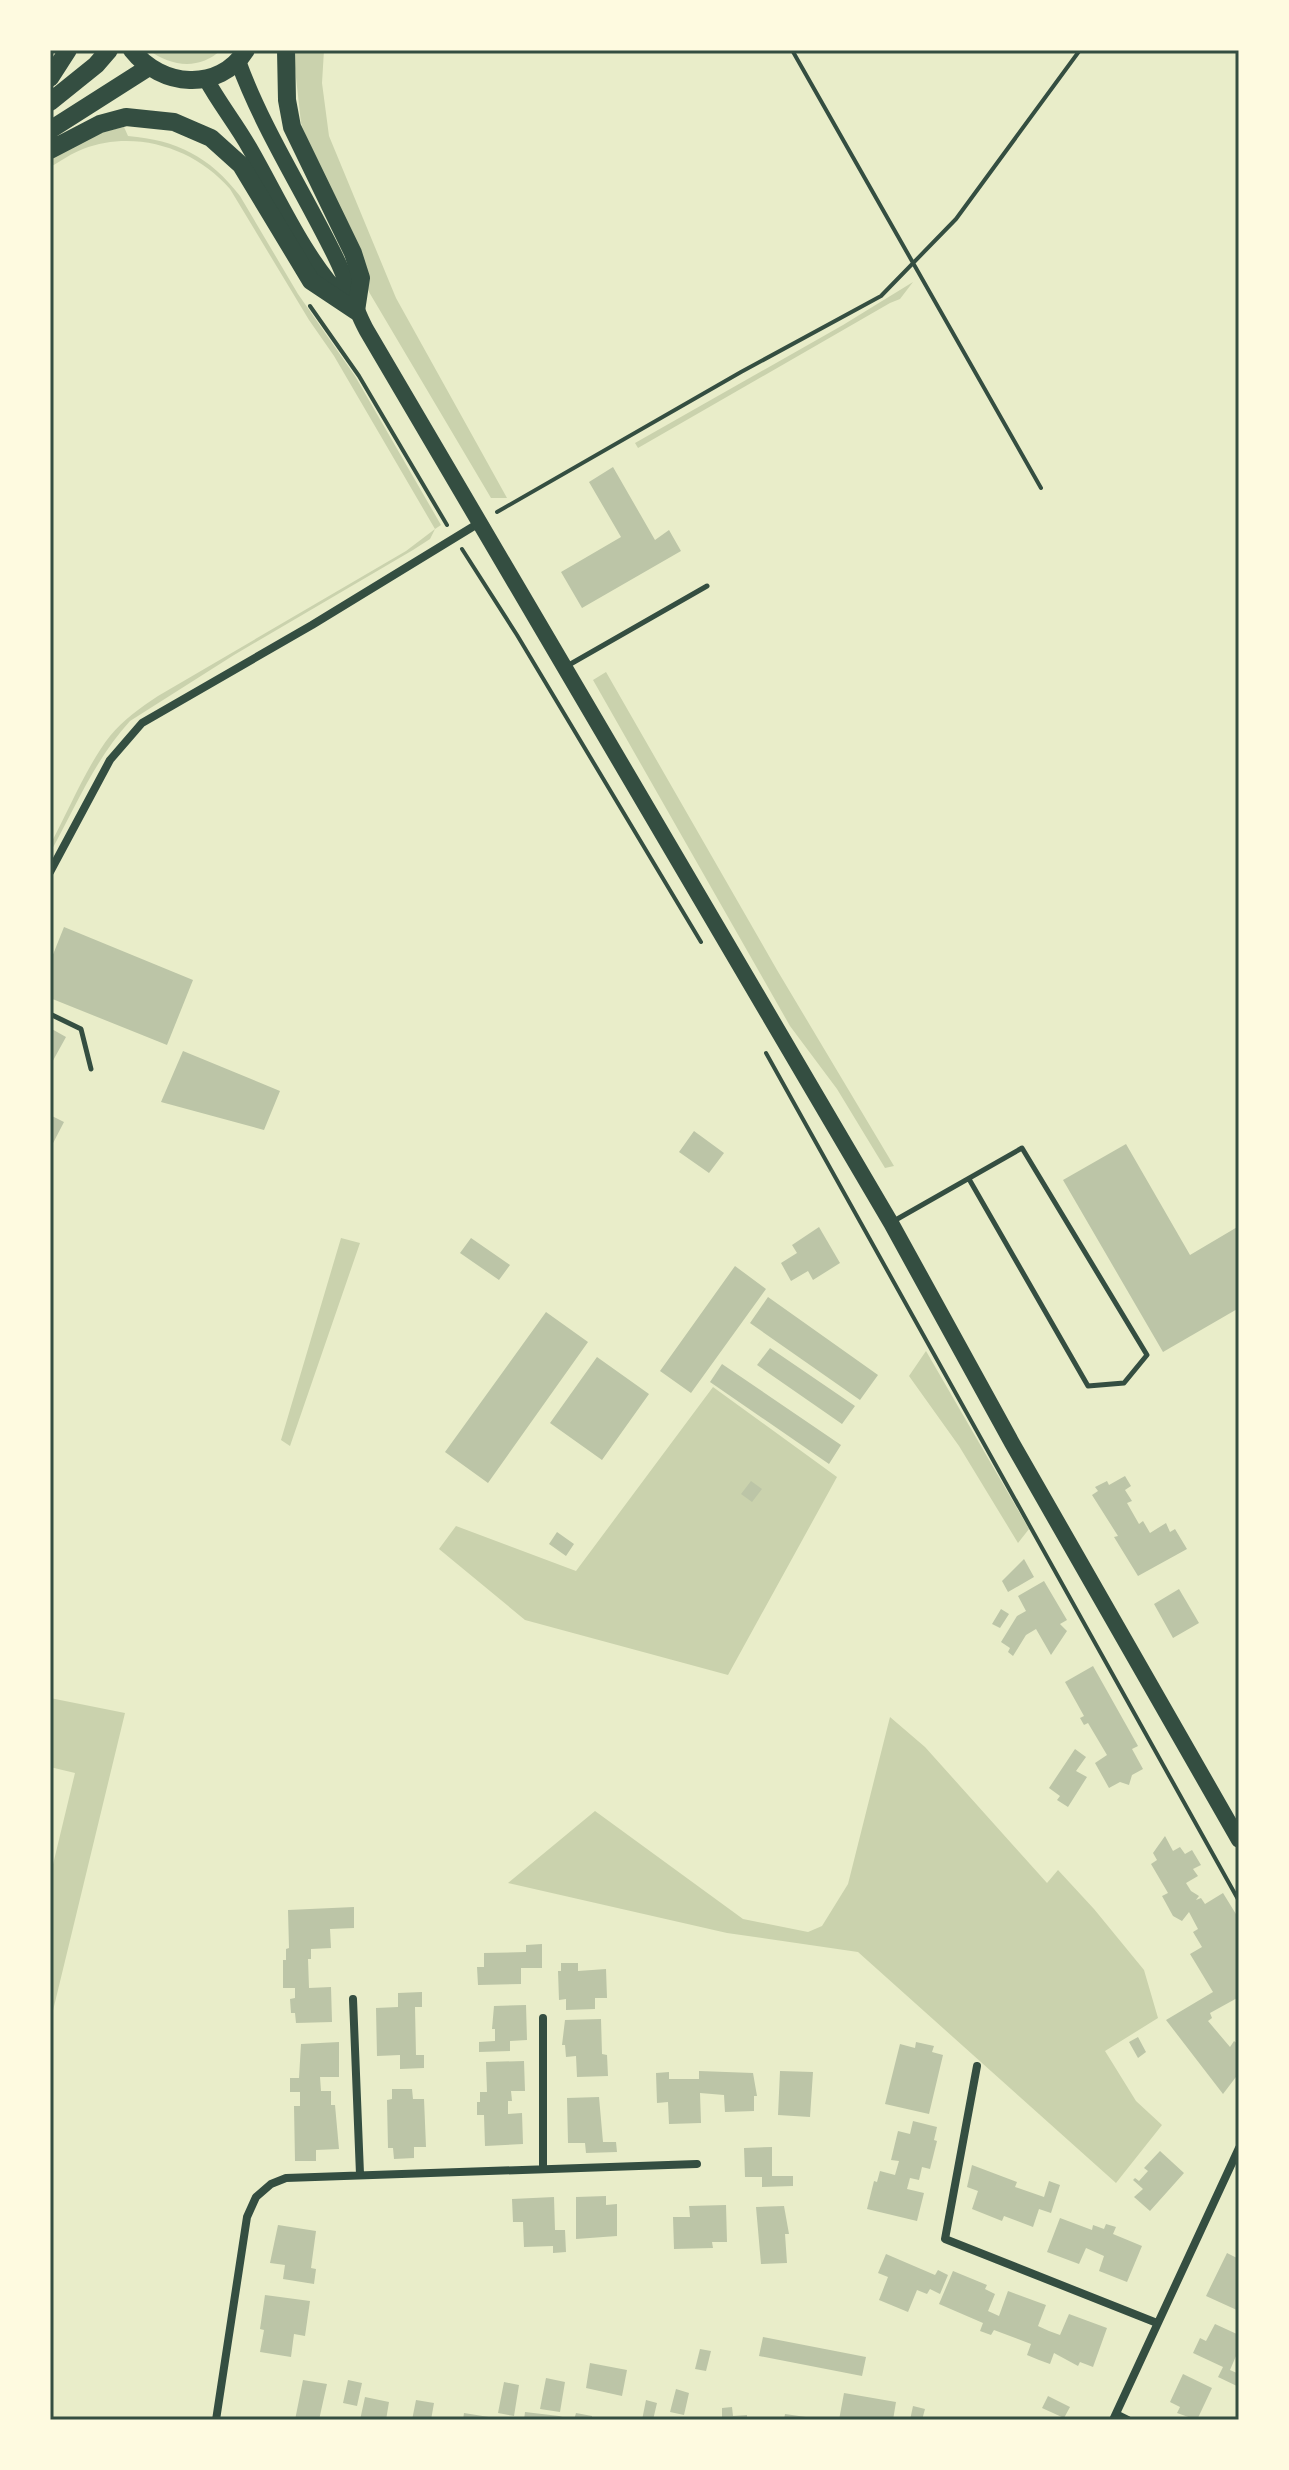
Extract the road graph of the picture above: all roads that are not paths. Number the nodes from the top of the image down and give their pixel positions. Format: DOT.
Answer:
graph roads {
  1 [pos="68,50"];
  2 [pos="109,50"];
  3 [pos="132,50"];
  4 [pos="286,50"];
  5 [pos="242,55"];
  6 [pos="149,67"];
  7 [pos="50,78"];
  8 [pos="206,79"];
  9 [pos="50,102"];
  10 [pos="50,130"];
  11 [pos="50,150"];
  12 [pos="356,311"];
  13 [pos="479,523"];
  14 [pos="707,586"];
  15 [pos="566,666"];
  16 [pos="50,872"];
  17 [pos="50,1014"];
  18 [pos="91,1069"];
  19 [pos="969,1179"];
  20 [pos="891,1223"];
  21 [pos="1239,1840"];
  22 [pos="353,1999"];
  23 [pos="543,2018"];
  24 [pos="977,2066"];
  25 [pos="1239,2148"];
  26 [pos="697,2164"];
  27 [pos="543,2169"];
  28 [pos="360,2174"];
  29 [pos="1157,2323"];
  30 [pos="1115,2417"];
  31 [pos="216,2420"];
  32 [pos="1128,2420"];
  1 -- 7 [label="main road"];
  2 -- 9 [label="main road"];
  3 -- 6 [label="main road"];
  4 -- 12 [label="main road"];
  5 -- 8 [label="main road"];
  5 -- 12 [label="main road"];
  6 -- 8 [label="main road"];
  6 -- 10 [label="main road"];
  8 -- 12 [label="main road"];
  11 -- 12 [label="main road"];
  12 -- 13 [label="main road"];
  13 -- 15 [label="main road"];
  13 -- 16 [label="street"];
  14 -- 15 [label="lane"];
  15 -- 20 [label="main road"];
  17 -- 18 [label="lane"];
  19 -- 19 [label="lane"];
  19 -- 20 [label="lane"];
  20 -- 21 [label="main road"];
  22 -- 28 [label="street"];
  23 -- 27 [label="street"];
  24 -- 29 [label="street"];
  25 -- 29 [label="street"];
  26 -- 27 [label="street"];
  27 -- 28 [label="street"];
  28 -- 31 [label="street"];
  29 -- 30 [label="street"];
  30 -- 32 [label="street"];
}
